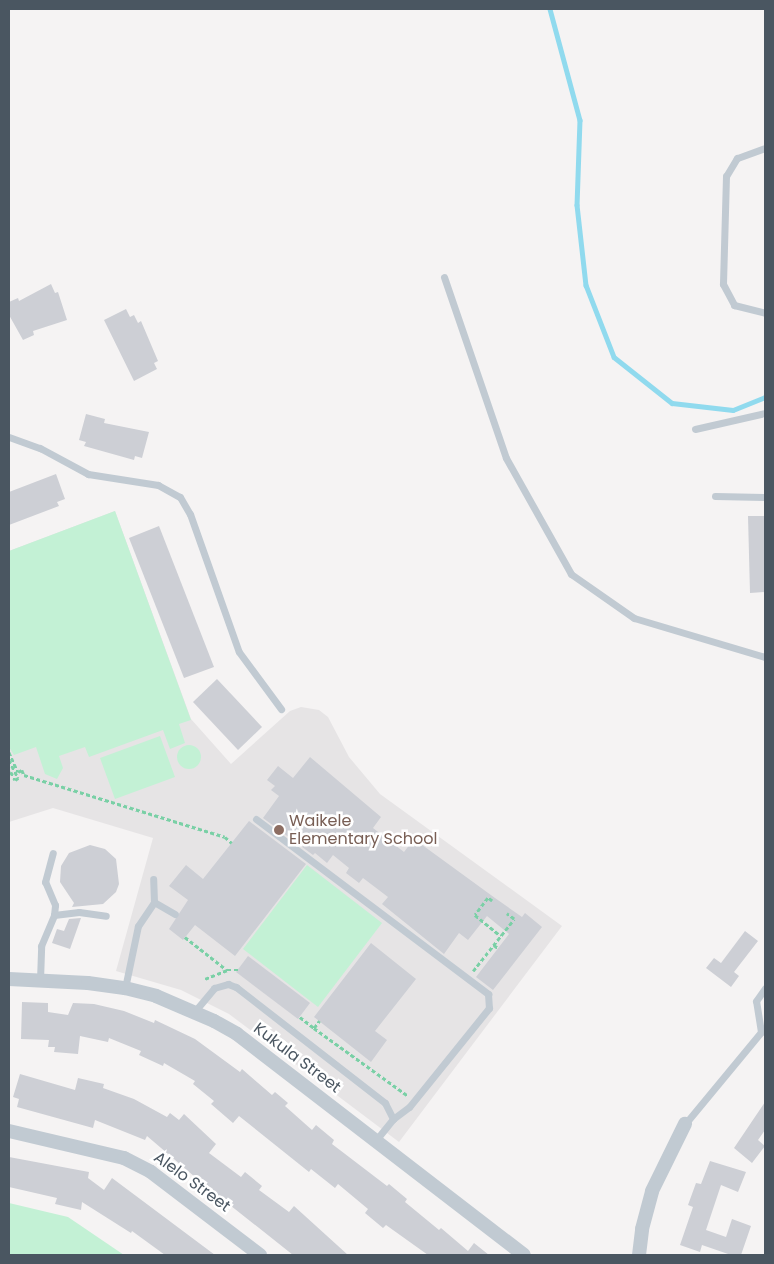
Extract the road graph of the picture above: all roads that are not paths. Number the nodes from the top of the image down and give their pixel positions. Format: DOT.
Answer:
graph roads {
  1 [pos="765,148"];
  2 [pos="444,277"];
  3 [pos="765,313"];
  4 [pos="765,413"];
  5 [pos="695,429"];
  6 [pos="9,437"];
  7 [pos="715,496"];
  8 [pos="765,497"];
  9 [pos="765,657"];
  10 [pos="281,709"];
  11 [pos="256,819"];
  12 [pos="53,853"];
  13 [pos="153,878"];
  14 [pos="154,902"];
  15 [pos="175,914"];
  16 [pos="54,915"];
  17 [pos="106,916"];
  18 [pos="9,979"];
  19 [pos="40,980"];
  20 [pos="125,988"];
  21 [pos="765,988"];
  22 [pos="196,1011"];
  23 [pos="763,1033"];
  24 [pos="392,1119"];
  25 [pos="685,1124"];
  26 [pos="9,1131"];
  27 [pos="376,1140"];
  28 [pos="260,1255"];
  29 [pos="524,1255"];
  30 [pos="639,1255"];
  1 -- 3 [label="lane"];
  2 -- 9 [label="lane"];
  4 -- 5 [label="lane"];
  6 -- 10 [label="lane"];
  7 -- 8 [label="lane"];
  11 -- 24 [label="lane"];
  12 -- 16 [label="lane"];
  13 -- 14 [label="lane"];
  14 -- 15 [label="lane"];
  14 -- 20 [label="lane"];
  16 -- 17 [label="lane"];
  16 -- 19 [label="lane"];
  18 -- 19 [label="street, Kukula Street"];
  19 -- 20 [label="street, Kukula Street"];
  20 -- 22 [label="street, Kukula Street"];
  21 -- 23 [label="lane"];
  22 -- 24 [label="lane"];
  22 -- 27 [label="street, Kukula Street"];
  23 -- 25 [label="lane"];
  24 -- 27 [label="lane"];
  25 -- 30 [label="street"];
  26 -- 28 [label="street, Alelo Street"];
  27 -- 29 [label="street, Kukula Street"];
}
